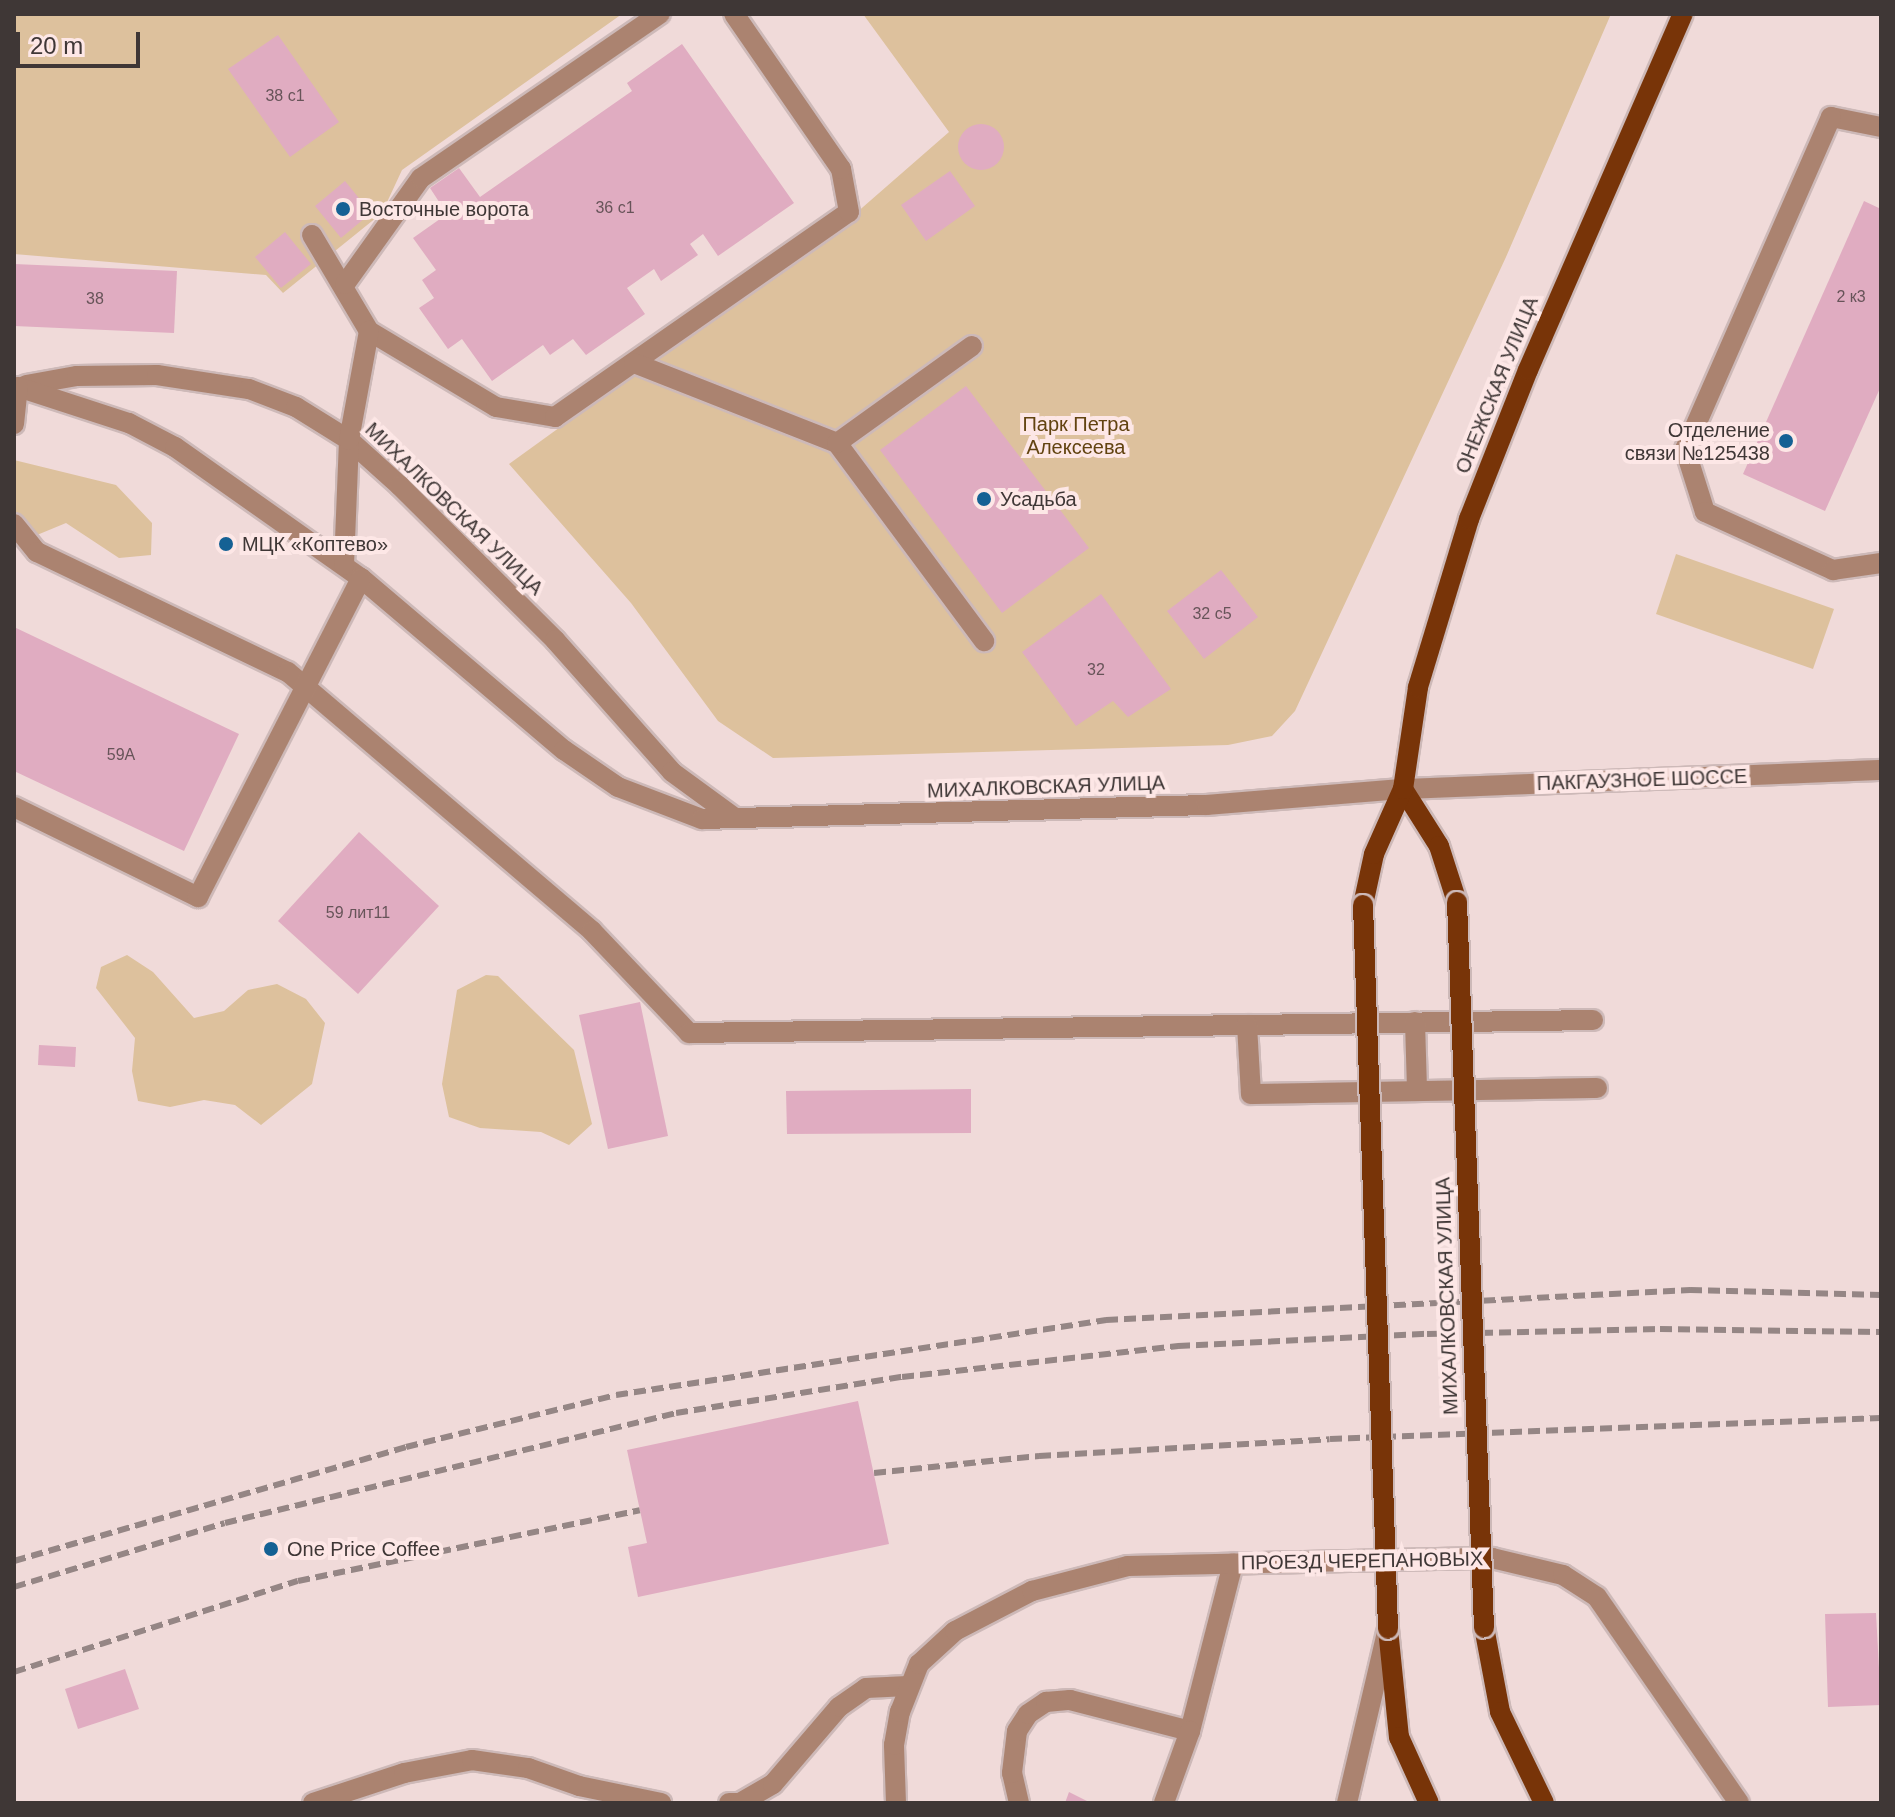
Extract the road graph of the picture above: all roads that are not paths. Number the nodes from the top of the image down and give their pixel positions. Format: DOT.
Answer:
graph roads {
  1 [pos="660,14"];
  2 [pos="734,14"];
  3 [pos="1683,14"];
  4 [pos="1881,127"];
  5 [pos="312,235"];
  6 [pos="345,284"];
  7 [pos="369,331"];
  8 [pos="972,346"];
  9 [pos="634,363"];
  10 [pos="16,387"];
  11 [pos="14,424"];
  12 [pos="349,440"];
  13 [pos="837,443"];
  14 [pos="14,524"];
  15 [pos="1881,563"];
  16 [pos="344,565"];
  17 [pos="361,578"];
  18 [pos="984,641"];
  19 [pos="307,687"];
  20 [pos="1881,770"];
  21 [pos="1403,789"];
  22 [pos="14,807"];
  23 [pos="738,820"];
  24 [pos="1593,1020"];
  25 [pos="1415,1022"];
  26 [pos="1247,1025"];
  27 [pos="1597,1088"];
  28 [pos="1417,1091"];
  29 [pos="1233,1563"];
  30 [pos="1388,1629"];
  31 [pos="908,1686"];
  32 [pos="1190,1731"];
  33 [pos="313,1803"];
  34 [pos="661,1803"];
  35 [pos="729,1803"];
  36 [pos="896,1803"];
  37 [pos="1019,1803"];
  38 [pos="1164,1803"];
  39 [pos="1347,1803"];
  40 [pos="1429,1803"];
  41 [pos="1544,1803"];
  42 [pos="1739,1803"];
  1 -- 6 [label="street"];
  2 -- 9 [label="street"];
  3 -- 21 [label="main road, ОНЕЖСКАЯ УЛИЦА"];
  4 -- 15 [label="street"];
  5 -- 6 [label="street"];
  6 -- 7 [label="street"];
  7 -- 9 [label="street"];
  7 -- 12 [label="street"];
  8 -- 13 [label="street"];
  9 -- 13 [label="street"];
  10 -- 11 [label="street"];
  10 -- 12 [label="street, МИХАЛКОВСКАЯ УЛИЦА"];
  10 -- 16 [label="street, МИХАЛКОВСКАЯ УЛИЦА"];
  12 -- 16 [label="street"];
  12 -- 23 [label="street, МИХАЛКОВСКАЯ УЛИЦА"];
  13 -- 18 [label="street"];
  14 -- 19 [label="street"];
  16 -- 17 [label="street, МИХАЛКОВСКАЯ УЛИЦА"];
  17 -- 19 [label="street"];
  17 -- 23 [label="street, МИХАЛКОВСКАЯ УЛИЦА"];
  19 -- 22 [label="street"];
  19 -- 26 [label="street"];
  20 -- 21 [label="street, ПАКГАУЗНОЕ ШОССЕ"];
  21 -- 23 [label="street, МИХАЛКОВСКАЯ УЛИЦА"];
  21 -- 30 [label="main road, bridge"];
  21 -- 41 [label="main road, МИХАЛКОВСКАЯ УЛИЦА, bridge"];
  24 -- 25 [label="street"];
  25 -- 26 [label="street"];
  25 -- 28 [label="street"];
  26 -- 28 [label="street"];
  27 -- 28 [label="street"];
  29 -- 31 [label="street, ПРОЕЗД ЧЕРЕПАНОВЫХ"];
  29 -- 32 [label="street"];
  29 -- 42 [label="street, ПРОЕЗД ЧЕРЕПАНОВЫХ"];
  30 -- 39 [label="street"];
  30 -- 40 [label="main road"];
  31 -- 35 [label="street"];
  31 -- 36 [label="street, ПРОЕЗД ЧЕРЕПАНОВЫХ"];
  32 -- 37 [label="street"];
  32 -- 38 [label="street"];
  33 -- 34 [label="street"];
}
